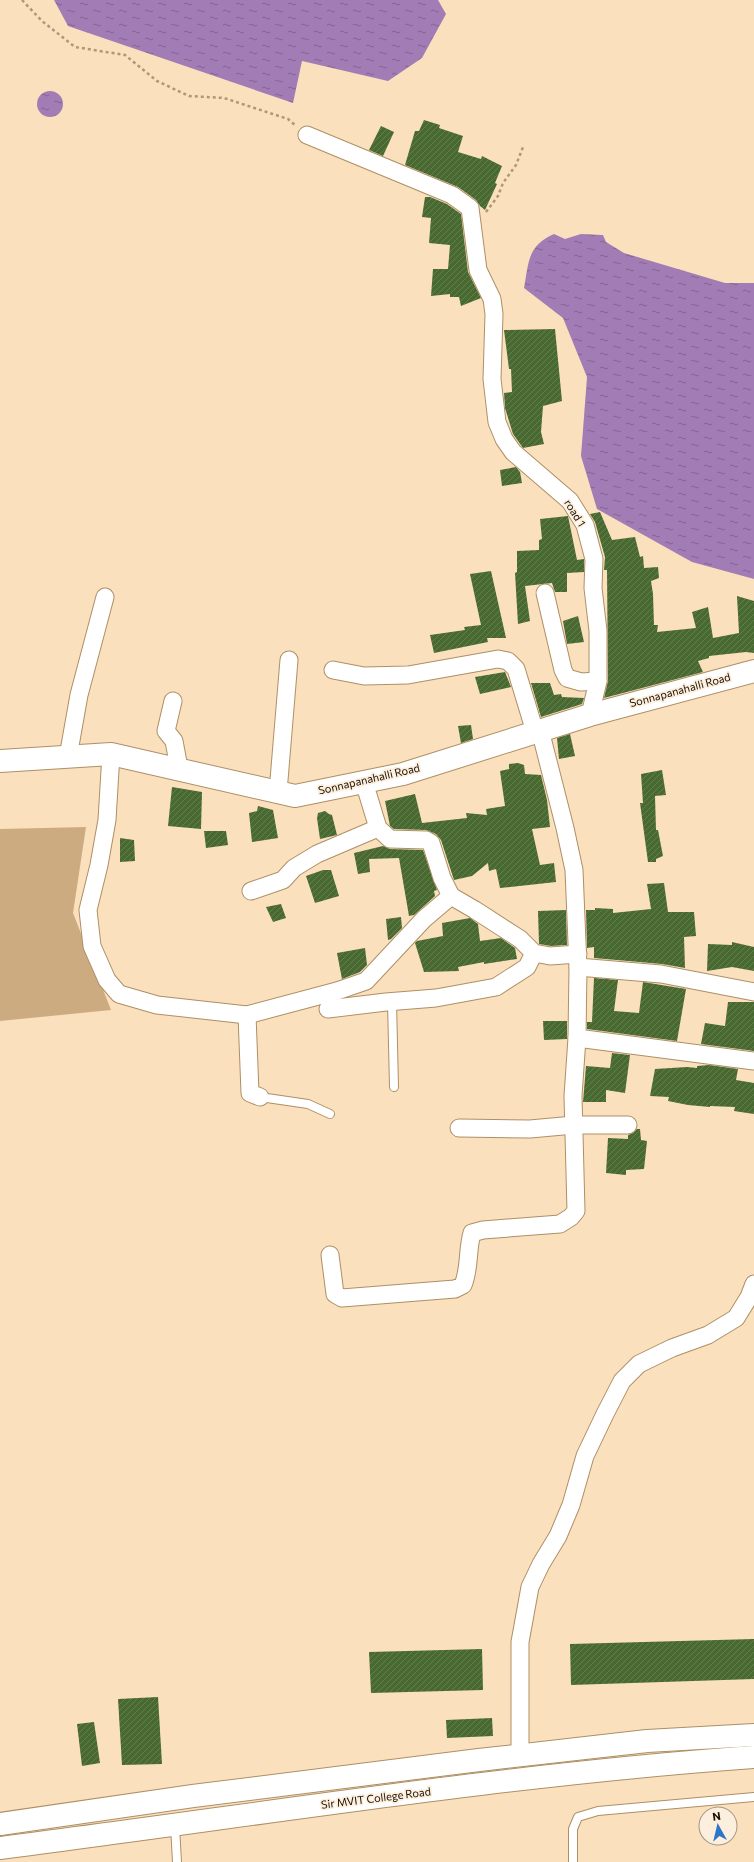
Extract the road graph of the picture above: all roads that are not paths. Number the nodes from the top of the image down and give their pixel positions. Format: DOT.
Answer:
graph roads {
  1 [pos="307,135"];
  2 [pos="545,593"];
  3 [pos="105,597"];
  4 [pos="289,660"];
  5 [pos="333,670"];
  6 [pos="754,671"];
  7 [pos="598,681"];
  8 [pos="173,701"];
  9 [pos="590,714"];
  10 [pos="537,731"];
  11 [pos="111,754"];
  12 [pos="68,757"];
  13 [pos="0,761"];
  14 [pos="179,768"];
  15 [pos="364,782"];
  16 [pos="278,792"];
  17 [pos="378,828"];
  18 [pos="251,891"];
  19 [pos="451,896"];
  20 [pos="534,953"];
  21 [pos="578,961"];
  22 [pos="754,992"];
  23 [pos="392,1001"];
  24 [pos="328,1009"];
  25 [pos="247,1015"];
  26 [pos="577,1038"];
  27 [pos="754,1061"];
  28 [pos="394,1087"];
  29 [pos="260,1097"];
  30 [pos="330,1114"];
  31 [pos="574,1125"];
  32 [pos="628,1125"];
  33 [pos="459,1128"];
  34 [pos="330,1255"];
  35 [pos="754,1284"];
  36 [pos="754,1735"];
  37 [pos="520,1755"];
  38 [pos="754,1757"];
  39 [pos="754,1797"];
  40 [pos="0,1824"];
  41 [pos="175,1825"];
  42 [pos="0,1848"];
  43 [pos="177,1862"];
  44 [pos="573,1862"];
  1 -- 7 [label="street, road 1"];
  2 -- 7 [label="street"];
  3 -- 12 [label="street"];
  4 -- 16 [label="street"];
  5 -- 10 [label="street"];
  6 -- 9 [label="main road, Sonnapanahalli Road"];
  7 -- 9 [label="street, road 1"];
  8 -- 14 [label="street"];
  9 -- 10 [label="main road, Sonnapanahalli Road"];
  10 -- 15 [label="main road, Sonnapanahalli Road"];
  10 -- 21 [label="street"];
  11 -- 12 [label="main road, Sonnapanahalli Road"];
  11 -- 14 [label="main road, Sonnapanahalli Road"];
  11 -- 25 [label="street"];
  12 -- 13 [label="main road, Sonnapanahalli Road"];
  14 -- 16 [label="main road, Sonnapanahalli Road"];
  15 -- 16 [label="main road, Sonnapanahalli Road"];
  15 -- 17 [label="street"];
  17 -- 18 [label="street"];
  17 -- 19 [label="street"];
  19 -- 20 [label="street"];
  19 -- 25 [label="street"];
  20 -- 21 [label="street"];
  20 -- 23 [label="street"];
  21 -- 22 [label="street"];
  21 -- 26 [label="street"];
  23 -- 24 [label="street"];
  23 -- 28 [label="lane"];
  25 -- 29 [label="street"];
  26 -- 27 [label="street"];
  26 -- 31 [label="street"];
  29 -- 30 [label="lane"];
  31 -- 32 [label="street"];
  31 -- 33 [label="street"];
  31 -- 34 [label="street"];
  35 -- 37 [label="street"];
  36 -- 37 [label="main road"];
  37 -- 40 [label="main road"];
  38 -- 41 [label="main road, Sir MVIT College Road"];
  39 -- 44 [label="lane"];
  41 -- 42 [label="main road, Sir MVIT College Road"];
  41 -- 43 [label="lane"];
}
